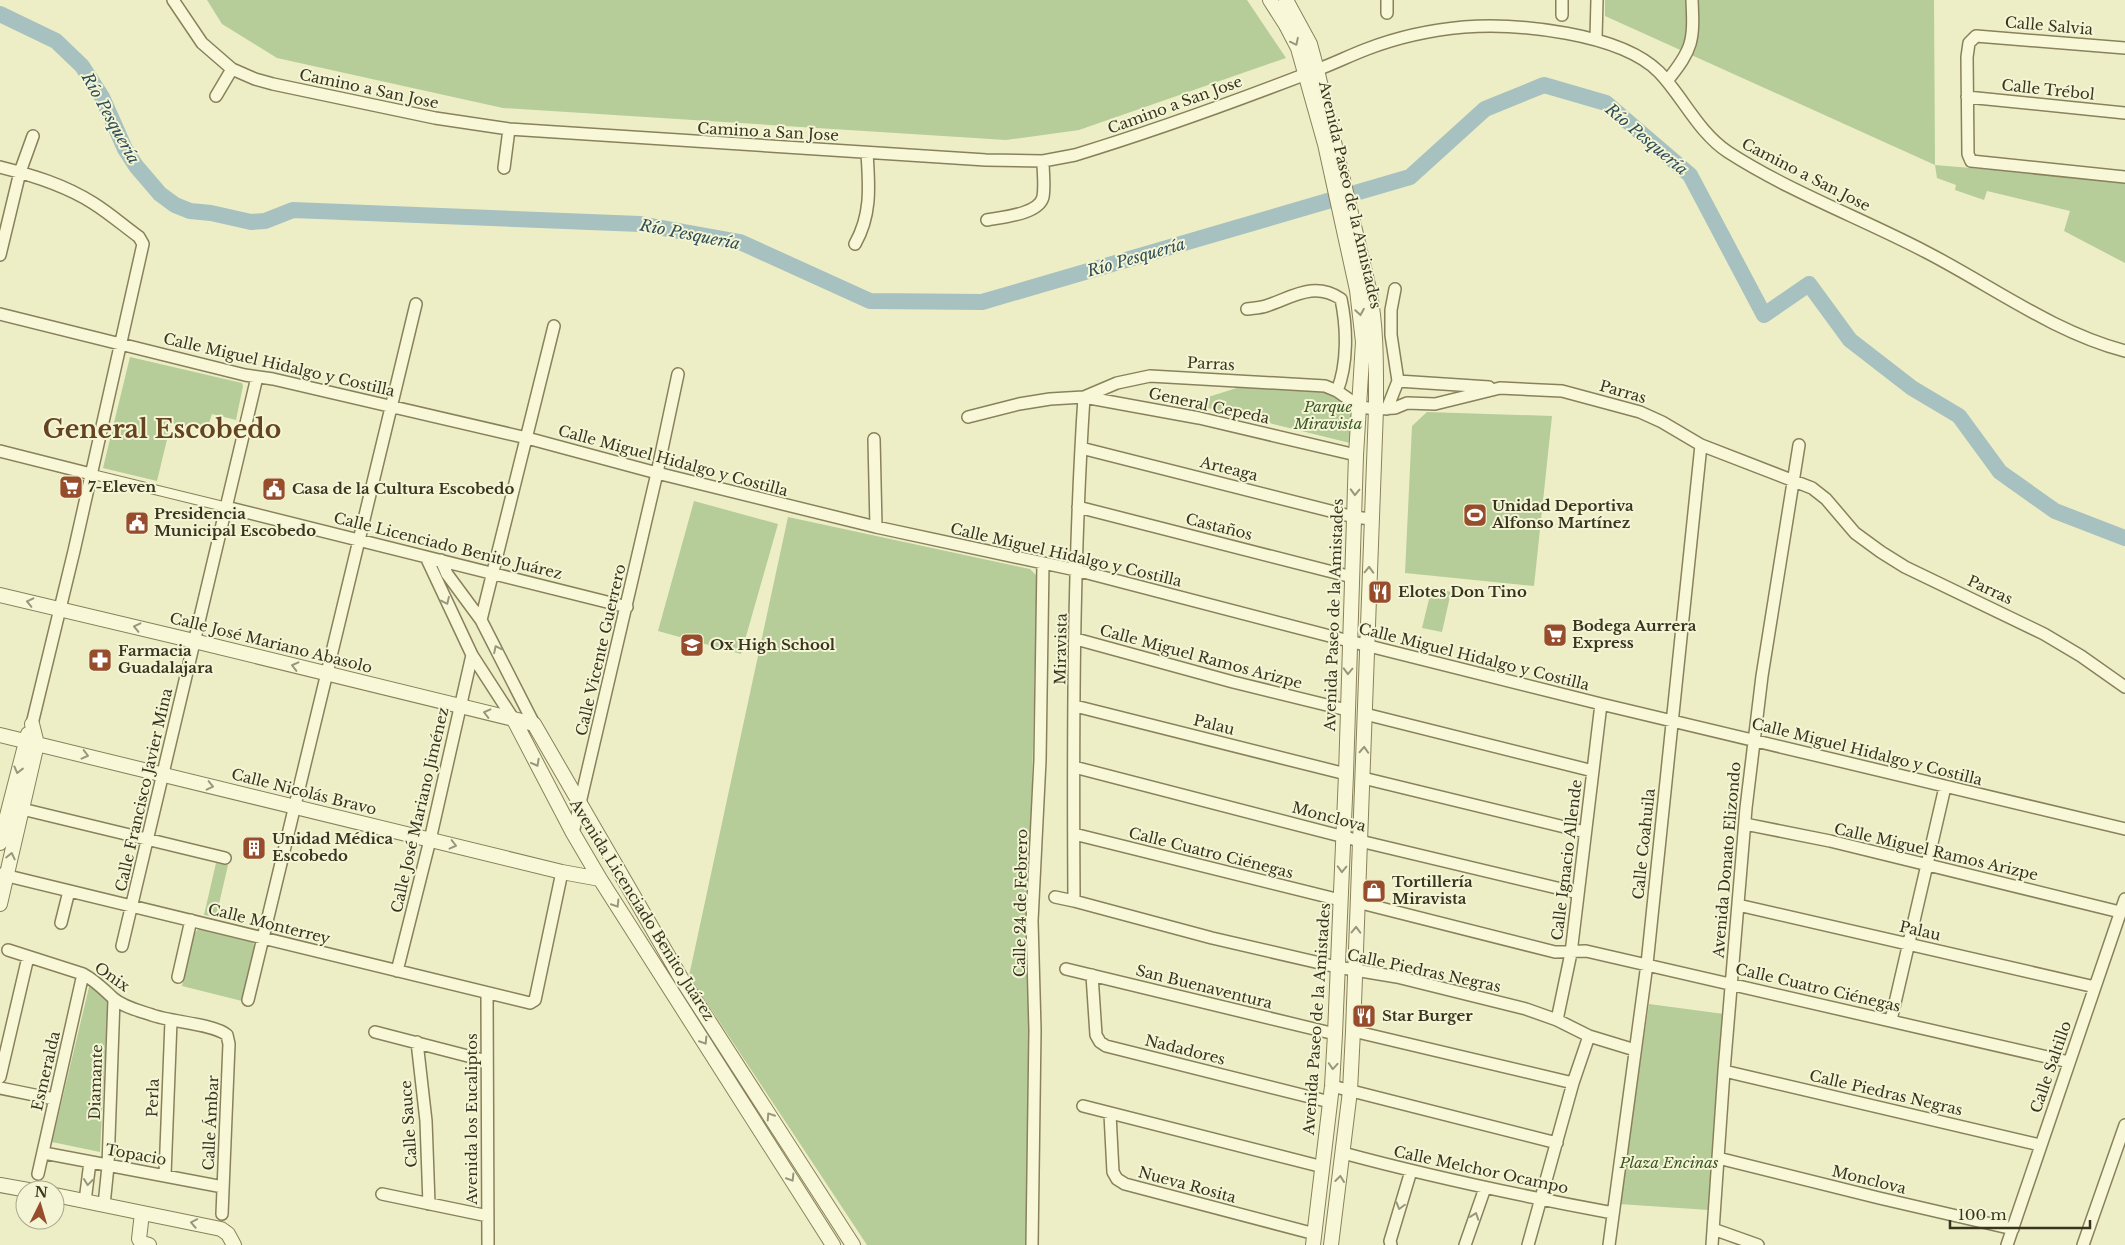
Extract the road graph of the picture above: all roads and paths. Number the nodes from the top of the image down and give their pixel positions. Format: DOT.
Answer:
graph roads {
  1 [pos="173,0"];
  2 [pos="1270,0"];
  3 [pos="1286,0"];
  4 [pos="1387,0"];
  5 [pos="1562,0"];
  6 [pos="1597,0"];
  7 [pos="1692,0"];
  8 [pos="1387,13"];
  9 [pos="1562,15"];
  10 [pos="1596,38"];
  11 [pos="2125,48"];
  12 [pos="232,69"];
  13 [pos="1311,72"];
  14 [pos="1667,81"];
  15 [pos="216,96"];
  16 [pos="1967,96"];
  17 [pos="2125,113"];
  18 [pos="509,129"];
  19 [pos="32,136"];
  20 [pos="1330,143"];
  21 [pos="867,153"];
  22 [pos="1042,161"];
  23 [pos="0,167"];
  24 [pos="504,168"];
  25 [pos="20,172"];
  26 [pos="2125,177"];
  27 [pos="987,220"];
  28 [pos="855,244"];
  29 [pos="0,255"];
  30 [pos="1395,289"];
  31 [pos="416,304"];
  32 [pos="1247,309"];
  33 [pos="0,314"];
  34 [pos="554,326"];
  35 [pos="122,344"];
  36 [pos="2125,351"];
  37 [pos="678,374"];
  38 [pos="257,377"];
  39 [pos="1398,381"];
  40 [pos="1500,388"];
  41 [pos="1337,391"];
  42 [pos="1084,397"];
  43 [pos="393,406"];
  44 [pos="1360,407"];
  45 [pos="1382,408"];
  46 [pos="968,418"];
  47 [pos="527,438"];
  48 [pos="874,439"];
  49 [pos="1701,445"];
  50 [pos="1799,445"];
  51 [pos="1081,448"];
  52 [pos="0,451"];
  53 [pos="1356,455"];
  54 [pos="658,473"];
  55 [pos="91,474"];
  56 [pos="1793,479"];
  57 [pos="226,507"];
  58 [pos="1078,507"];
  59 [pos="1354,517"];
  60 [pos="1371,519"];
  61 [pos="876,527"];
  62 [pos="361,540"];
  63 [pos="426,557"];
  64 [pos="441,560"];
  65 [pos="1043,563"];
  66 [pos="1076,570"];
  67 [pos="493,573"];
  68 [pos="1352,577"];
  69 [pos="0,595"];
  70 [pos="627,607"];
  71 [pos="60,609"];
  72 [pos="481,620"];
  73 [pos="1076,639"];
  74 [pos="194,640"];
  75 [pos="1349,641"];
  76 [pos="1367,645"];
  77 [pos="472,655"];
  78 [pos="328,674"];
  79 [pos="2125,687"];
  80 [pos="1601,704"];
  81 [pos="460,706"];
  82 [pos="1075,706"];
  83 [pos="1347,710"];
  84 [pos="1365,714"];
  85 [pos="514,720"];
  86 [pos="1672,721"];
  87 [pos="32,724"];
  88 [pos="534,724"];
  89 [pos="0,735"];
  90 [pos="1754,740"];
  91 [pos="31,742"];
  92 [pos="1074,767"];
  93 [pos="1593,771"];
  94 [pos="1346,774"];
  95 [pos="163,775"];
  96 [pos="1362,778"];
  97 [pos="1945,787"];
  98 [pos="580,803"];
  99 [pos="295,806"];
  100 [pos="22,810"];
  101 [pos="1745,824"];
  102 [pos="2125,829"];
  103 [pos="1585,832"];
  104 [pos="573,833"];
  105 [pos="1074,834"];
  106 [pos="1343,836"];
  107 [pos="148,839"];
  108 [pos="430,840"];
  109 [pos="1360,841"];
  110 [pos="0,844"];
  111 [pos="225,858"];
  112 [pos="1927,866"];
  113 [pos="562,872"];
  114 [pos="3,875"];
  115 [pos="600,879"];
  116 [pos="69,891"];
  117 [pos="1578,893"];
  118 [pos="1055,897"];
  119 [pos="2125,899"];
  120 [pos="1340,900"];
  121 [pos="1074,901"];
  122 [pos="1357,902"];
  123 [pos="0,904"];
  124 [pos="1738,905"];
  125 [pos="132,906"];
  126 [pos="2120,912"];
  127 [pos="191,920"];
  128 [pos="61,923"];
  129 [pos="263,938"];
  130 [pos="1908,944"];
  131 [pos="122,946"];
  132 [pos="8,950"];
  133 [pos="1571,953"];
  134 [pos="28,957"];
  135 [pos="1647,964"];
  136 [pos="1337,967"];
  137 [pos="1066,969"];
  138 [pos="1355,970"];
  139 [pos="396,971"];
  140 [pos="83,974"];
  141 [pos="1092,975"];
  142 [pos="178,977"];
  143 [pos="1731,984"];
  144 [pos="2096,988"];
  145 [pos="487,994"];
  146 [pos="114,999"];
  147 [pos="248,1000"];
  148 [pos="1557,1020"];
  149 [pos="1891,1020"];
  150 [pos="171,1021"];
  151 [pos="1353,1031"];
  152 [pos="375,1032"];
  153 [pos="1335,1034"];
  154 [pos="226,1035"];
  155 [pos="1589,1036"];
  156 [pos="416,1042"];
  157 [pos="1635,1050"];
  158 [pos="487,1061"];
  159 [pos="2068,1062"];
  160 [pos="1724,1071"];
  161 [pos="0,1077"];
  162 [pos="1573,1083"];
  163 [pos="1332,1086"];
  164 [pos="0,1088"];
  165 [pos="1350,1090"];
  166 [pos="54,1099"];
  167 [pos="1330,1102"];
  168 [pos="1083,1106"];
  169 [pos="1110,1114"];
  170 [pos="2125,1125"];
  171 [pos="1556,1143"];
  172 [pos="2040,1145"];
  173 [pos="44,1152"];
  174 [pos="1343,1153"];
  175 [pos="1718,1158"];
  176 [pos="90,1162"];
  177 [pos="108,1166"];
  178 [pos="1323,1167"];
  179 [pos="1411,1171"];
  180 [pos="38,1174"];
  181 [pos="165,1175"];
  182 [pos="0,1184"];
  183 [pos="15,1187"];
  184 [pos="223,1187"];
  185 [pos="1485,1188"];
  186 [pos="382,1194"];
  187 [pos="65,1197"];
  188 [pos="1540,1199"];
  189 [pos="85,1201"];
  190 [pos="428,1204"];
  191 [pos="104,1205"];
  192 [pos="1319,1205"];
  193 [pos="1336,1210"];
  194 [pos="142,1213"];
  195 [pos="1613,1213"];
  196 [pos="222,1214"];
  197 [pos="488,1216"];
  198 [pos="1713,1229"];
  199 [pos="2013,1229"];
  200 [pos="1314,1240"];
  201 [pos="148,1245"];
  202 [pos="234,1245"];
  203 [pos="488,1245"];
  204 [pos="833,1245"];
  205 [pos="853,1245"];
  206 [pos="1032,1245"];
  207 [pos="1331,1245"];
  208 [pos="1391,1245"];
  209 [pos="1465,1245"];
  210 [pos="1528,1245"];
  211 [pos="1609,1245"];
  212 [pos="1712,1245"];
  213 [pos="1758,1245"];
  214 [pos="2007,1245"];
  215 [pos="2083,1245"];
  1 -- 12 [label="street, Camino a San Jose"];
  2 -- 13 [label="street, Avenida Paseo de la Amistades, one-way"];
  3 -- 13 [label="street, Avenida Paseo de la Amistades"];
  4 -- 8 [label="street"];
  5 -- 9 [label="street"];
  6 -- 10 [label="street"];
  7 -- 14 [label="street"];
  10 -- 13 [label="street, Camino a San Jose"];
  10 -- 14 [label="street, Camino a San Jose"];
  11 -- 16 [label="street, Calle Salvia"];
  12 -- 15 [label="street"];
  12 -- 18 [label="street, Camino a San Jose"];
  13 -- 20 [label="street, Avenida Paseo de la Amistades"];
  13 -- 22 [label="street, Camino a San Jose"];
  14 -- 36 [label="street, Camino a San Jose"];
  16 -- 17 [label="street, Calle Trébol"];
  16 -- 26 [label="street"];
  18 -- 21 [label="street, Camino a San Jose"];
  18 -- 24 [label="street"];
  19 -- 25 [label="street"];
  20 -- 44 [label="street, Avenida Paseo de la Amistades, one-way"];
  20 -- 45 [label="street, Avenida Paseo de la Amistades"];
  21 -- 22 [label="street, Camino a San Jose"];
  21 -- 28 [label="street"];
  22 -- 27 [label="street"];
  23 -- 25 [label="street"];
  25 -- 29 [label="street"];
  25 -- 35 [label="street"];
  30 -- 39 [label="street"];
  31 -- 43 [label="street"];
  32 -- 41 [label="street"];
  33 -- 35 [label="street, Calle Miguel Hidalgo y Costilla"];
  34 -- 47 [label="street"];
  35 -- 38 [label="street, Calle Miguel Hidalgo y Costilla"];
  35 -- 55 [label="street"];
  37 -- 54 [label="street, Calle Vicente Guerrero"];
  38 -- 43 [label="street, Calle Miguel Hidalgo y Costilla"];
  38 -- 57 [label="street, Calle Francisco Javier Mina"];
  39 -- 40 [label="street"];
  39 -- 45 [label="street"];
  40 -- 45 [label="street, Parras"];
  40 -- 49 [label="street, Parras"];
  41 -- 42 [label="street, Parras"];
  41 -- 44 [label="street, Parras"];
  42 -- 46 [label="street, Parras"];
  42 -- 51 [label="street, Miravista"];
  42 -- 53 [label="street, General Cepeda"];
  43 -- 47 [label="street, Calle Miguel Hidalgo y Costilla"];
  43 -- 62 [label="street"];
  44 -- 45 [label="street, Parras"];
  44 -- 53 [label="street, Avenida Paseo de la Amistades"];
  45 -- 60 [label="street, Avenida Paseo de la Amistades"];
  47 -- 54 [label="street, Calle Miguel Hidalgo y Costilla"];
  47 -- 67 [label="street"];
  48 -- 61 [label="street"];
  49 -- 56 [label="street, Parras"];
  49 -- 86 [label="street, Calle Coahuila"];
  50 -- 56 [label="street, Avenida Donato Elizondo"];
  51 -- 58 [label="street, Miravista"];
  51 -- 59 [label="street, Arteaga"];
  52 -- 55 [label="street, Calle Licenciado Benito Juárez"];
  53 -- 59 [label="street, Avenida Paseo de la Amistades, one-way"];
  54 -- 61 [label="street, Calle Miguel Hidalgo y Costilla"];
  54 -- 70 [label="street, Calle Vicente Guerrero"];
  55 -- 57 [label="street, Calle Licenciado Benito Juárez"];
  55 -- 71 [label="street"];
  56 -- 79 [label="street, Parras"];
  56 -- 90 [label="street, Avenida Donato Elizondo"];
  57 -- 62 [label="street, Calle Licenciado Benito Juárez"];
  57 -- 74 [label="street, Calle Francisco Javier Mina"];
  58 -- 66 [label="street, Miravista"];
  58 -- 68 [label="street, Castaños"];
  59 -- 60 [label="street, Arteaga"];
  59 -- 68 [label="street, Avenida Paseo de la Amistades"];
  76 -- 60 [label="street, Avenida Paseo de la Amistades, one-way"];
  61 -- 65 [label="street, Calle Miguel Hidalgo y Costilla"];
  62 -- 63 [label="street, Calle Licenciado Benito Juárez"];
  62 -- 78 [label="street"];
  63 -- 64 [label="street, Calle Licenciado Benito Juárez"];
  63 -- 77 [label="street, Avenida Licenciado Benito Juárez, one-way"];
  64 -- 67 [label="street, Calle Licenciado Benito Juárez"];
  64 -- 72 [label="street, Avenida Licenciado Benito Juárez"];
  65 -- 66 [label="street, Calle Miguel Hidalgo y Costilla"];
  65 -- 206 [label="street, Calle 24 de Febrero"];
  66 -- 73 [label="street, Miravista"];
  66 -- 75 [label="street, Calle Miguel Hidalgo y Costilla"];
  67 -- 70 [label="street, Calle Licenciado Benito Juárez"];
  67 -- 72 [label="street"];
  68 -- 75 [label="street, Avenida Paseo de la Amistades"];
  71 -- 69 [label="street, Calle José Mariano Abasolo, one-way"];
  70 -- 98 [label="street, Calle Vicente Guerrero"];
  74 -- 71 [label="street, Calle José Mariano Abasolo, one-way"];
  71 -- 87 [label="street"];
  88 -- 72 [label="street, Avenida Licenciado Benito Juárez, one-way"];
  73 -- 82 [label="street, Miravista"];
  73 -- 83 [label="street, Calle Miguel Ramos Arizpe"];
  78 -- 74 [label="street, Calle José Mariano Abasolo, one-way"];
  74 -- 95 [label="street, Calle Francisco Javier Mina"];
  75 -- 76 [label="street, Calle Miguel Hidalgo y Costilla"];
  75 -- 83 [label="street, Avenida Paseo de la Amistades, one-way"];
  76 -- 80 [label="street, Calle Miguel Hidalgo y Costilla"];
  76 -- 84 [label="street, Avenida Paseo de la Amistades"];
  77 -- 81 [label="street, Calle José Mariano Jiménez"];
  77 -- 85 [label="street, Avenida Licenciado Benito Juárez"];
  78 -- 81 [label="street, Calle José Mariano Abasolo"];
  78 -- 99 [label="street"];
  80 -- 86 [label="street, Calle Miguel Hidalgo y Costilla"];
  80 -- 93 [label="street, Calle Ignacio Allende"];
  85 -- 81 [label="street, Calle José Mariano Abasolo, one-way"];
  81 -- 108 [label="street, Calle José Mariano Jiménez"];
  82 -- 92 [label="street, Miravista"];
  82 -- 94 [label="street, Palau"];
  83 -- 94 [label="street, Avenida Paseo de la Amistades"];
  84 -- 93 [label="street"];
  96 -- 84 [label="street, Avenida Paseo de la Amistades, one-way"];
  85 -- 88 [label="street, Calle José Mariano Abasolo"];
  85 -- 104 [label="street, Avenida Licenciado Benito Juárez, one-way"];
  86 -- 90 [label="street, Calle Miguel Hidalgo y Costilla"];
  86 -- 135 [label="street, Calle Coahuila"];
  87 -- 91 [label="street"];
  88 -- 98 [label="street, Avenida Licenciado Benito Juárez"];
  89 -- 91 [label="street, Calle Nicolás Bravo"];
  90 -- 97 [label="street, Calle Miguel Hidalgo y Costilla"];
  90 -- 101 [label="street, Avenida Donato Elizondo"];
  91 -- 95 [label="street, Calle Nicolás Bravo, one-way"];
  91 -- 100 [label="street"];
  91 -- 110 [label="street, one-way"];
  92 -- 105 [label="street, Miravista"];
  92 -- 106 [label="street, Monclova"];
  93 -- 103 [label="street, Calle Ignacio Allende"];
  94 -- 106 [label="street, Avenida Paseo de la Amistades"];
  95 -- 99 [label="street, Calle Nicolás Bravo, one-way"];
  95 -- 107 [label="street, Calle Francisco Javier Mina"];
  96 -- 103 [label="street"];
  96 -- 109 [label="street, Avenida Paseo de la Amistades"];
  97 -- 102 [label="street, Calle Miguel Hidalgo y Costilla"];
  97 -- 112 [label="street"];
  98 -- 104 [label="street, Calle Vicente Guerrero"];
  205 -- 98 [label="street, Avenida Licenciado Benito Juárez, one-way"];
  99 -- 108 [label="street, Calle Nicolás Bravo"];
  99 -- 129 [label="street"];
  100 -- 107 [label="street"];
  114 -- 100 [label="street, one-way"];
  101 -- 112 [label="street, Calle Miguel Ramos Arizpe"];
  101 -- 124 [label="street, Avenida Donato Elizondo"];
  103 -- 117 [label="street, Calle Ignacio Allende"];
  104 -- 115 [label="street, Avenida Licenciado Benito Juárez"];
  105 -- 120 [label="street, Calle Cuatro Ciénegas"];
  105 -- 121 [label="street, Miravista"];
  106 -- 109 [label="street, Monclova"];
  106 -- 120 [label="street, Avenida Paseo de la Amistades, one-way"];
  107 -- 111 [label="street"];
  107 -- 125 [label="street, Calle Francisco Javier Mina"];
  108 -- 113 [label="street, Calle Nicolás Bravo, one-way"];
  108 -- 139 [label="street, Calle José Mariano Jiménez"];
  109 -- 117 [label="street, Monclova"];
  109 -- 122 [label="street, Avenida Paseo de la Amistades"];
  112 -- 126 [label="street, Calle Miguel Ramos Arizpe"];
  112 -- 130 [label="street"];
  113 -- 115 [label="street, Calle Nicolás Bravo"];
  113 -- 145 [label="street, Calle Monterrey"];
  114 -- 116 [label="street, Calle Monterrey"];
  114 -- 123 [label="street"];
  115 -- 204 [label="street, Avenida Licenciado Benito Juárez, one-way"];
  116 -- 125 [label="street, Calle Monterrey"];
  116 -- 128 [label="street"];
  117 -- 133 [label="street, Calle Ignacio Allende"];
  118 -- 121 [label="street, Calle Piedras Negras"];
  119 -- 126 [label="street, Calle Saltillo"];
  120 -- 136 [label="street, Avenida Paseo de la Amistades"];
  121 -- 136 [label="street, Calle Piedras Negras"];
  122 -- 133 [label="street, Calle Cuatro Ciénegas"];
  138 -- 122 [label="street, Avenida Paseo de la Amistades, one-way"];
  124 -- 130 [label="street, Palau"];
  124 -- 143 [label="street, Avenida Donato Elizondo"];
  125 -- 127 [label="street, Calle Monterrey"];
  125 -- 131 [label="street, Calle Francisco Javier Mina"];
  126 -- 144 [label="street, Calle Saltillo"];
  127 -- 129 [label="street, Calle Monterrey"];
  127 -- 142 [label="street"];
  129 -- 139 [label="street, Calle Monterrey"];
  129 -- 147 [label="street"];
  130 -- 144 [label="street, Palau"];
  130 -- 149 [label="street"];
  132 -- 134 [label="street, Onix"];
  133 -- 135 [label="street, Calle Cuatro Ciénegas"];
  133 -- 148 [label="street, Calle Ignacio Allende"];
  134 -- 140 [label="street, Onix"];
  134 -- 161 [label="street"];
  135 -- 143 [label="street, Calle Cuatro Ciénegas"];
  135 -- 157 [label="street, Calle Coahuila"];
  136 -- 138 [label="street, Calle Piedras Negras"];
  136 -- 153 [label="street, Avenida Paseo de la Amistades"];
  137 -- 141 [label="street, San Buenaventura"];
  138 -- 148 [label="street, Calle Piedras Negras"];
  138 -- 151 [label="street, Avenida Paseo de la Amistades"];
  139 -- 145 [label="street, Calle Monterrey"];
  140 -- 146 [label="street, Onix"];
  140 -- 166 [label="street, Esmeralda"];
  141 -- 153 [label="street, San Buenaventura"];
  141 -- 167 [label="street, Nadadores"];
  143 -- 149 [label="street, Calle Cuatro Ciénegas"];
  143 -- 160 [label="street, Avenida Donato Elizondo"];
  144 -- 159 [label="street, Calle Saltillo"];
  145 -- 158 [label="street, Avenida los Eucaliptos"];
  146 -- 150 [label="street, Onix"];
  146 -- 177 [label="street, Diamante"];
  148 -- 155 [label="street, Calle Piedras Negras"];
  149 -- 159 [label="street, Calle Cuatro Ciénegas"];
  150 -- 154 [label="street, Onix"];
  150 -- 181 [label="street, Perla"];
  151 -- 162 [label="street"];
  151 -- 165 [label="street, Avenida Paseo de la Amistades"];
  152 -- 156 [label="street"];
  153 -- 163 [label="street, Avenida Paseo de la Amistades, one-way"];
  154 -- 184 [label="street, Calle Ámbar"];
  155 -- 157 [label="street, Calle Piedras Negras"];
  155 -- 162 [label="street"];
  156 -- 158 [label="street"];
  156 -- 190 [label="street, Calle Sauce"];
  157 -- 195 [label="street, Calle Coahuila"];
  158 -- 197 [label="street, Avenida los Eucaliptos"];
  159 -- 172 [label="street, Calle Saltillo"];
  160 -- 172 [label="street, Calle Piedras Negras"];
  160 -- 175 [label="street, Avenida Donato Elizondo"];
  162 -- 171 [label="street"];
  163 -- 165 [label="street"];
  163 -- 167 [label="street, Avenida Paseo de la Amistades"];
  164 -- 166 [label="street"];
  165 -- 171 [label="street"];
  165 -- 174 [label="street, Avenida Paseo de la Amistades"];
  166 -- 173 [label="street, Esmeralda"];
  167 -- 178 [label="street, Avenida Paseo de la Amistades"];
  168 -- 169 [label="street"];
  169 -- 178 [label="street"];
  169 -- 200 [label="street, Nueva Rosita"];
  170 -- 215 [label="street"];
  171 -- 188 [label="street"];
  172 -- 199 [label="street, Calle Saltillo"];
  173 -- 176 [label="street, Topacio"];
  173 -- 180 [label="street, Esmeralda"];
  174 -- 179 [label="street, Calle Melchor Ocampo"];
  193 -- 174 [label="street, Avenida Paseo de la Amistades, one-way"];
  175 -- 198 [label="street, Avenida Donato Elizondo"];
  175 -- 199 [label="street, Monclova"];
  176 -- 177 [label="street, Topacio"];
  176 -- 189 [label="street, one-way"];
  177 -- 181 [label="street, Topacio"];
  177 -- 191 [label="street, Diamante"];
  178 -- 192 [label="street, Avenida Paseo de la Amistades"];
  179 -- 185 [label="street, Calle Melchor Ocampo"];
  179 -- 208 [label="street, one-way"];
  181 -- 184 [label="street, Topacio"];
  182 -- 183 [label="street"];
  184 -- 196 [label="street, Calle Ámbar"];
  185 -- 188 [label="street, Calle Melchor Ocampo"];
  209 -- 185 [label="street, one-way"];
  186 -- 190 [label="street"];
  187 -- 189 [label="street"];
  188 -- 195 [label="street, Calle Melchor Ocampo"];
  188 -- 210 [label="street"];
  189 -- 191 [label="street"];
  190 -- 197 [label="street"];
  191 -- 194 [label="street"];
  192 -- 193 [label="street"];
  192 -- 200 [label="street, Avenida Paseo de la Amistades"];
  193 -- 207 [label="street, Avenida Paseo de la Amistades"];
  194 -- 201 [label="street"];
  202 -- 194 [label="street, one-way"];
  195 -- 211 [label="street, Calle Coahuila"];
  197 -- 203 [label="street, Avenida los Eucaliptos"];
  198 -- 212 [label="street, Avenida Donato Elizondo"];
  198 -- 213 [label="street"];
  199 -- 214 [label="street, Calle Saltillo"];
}
